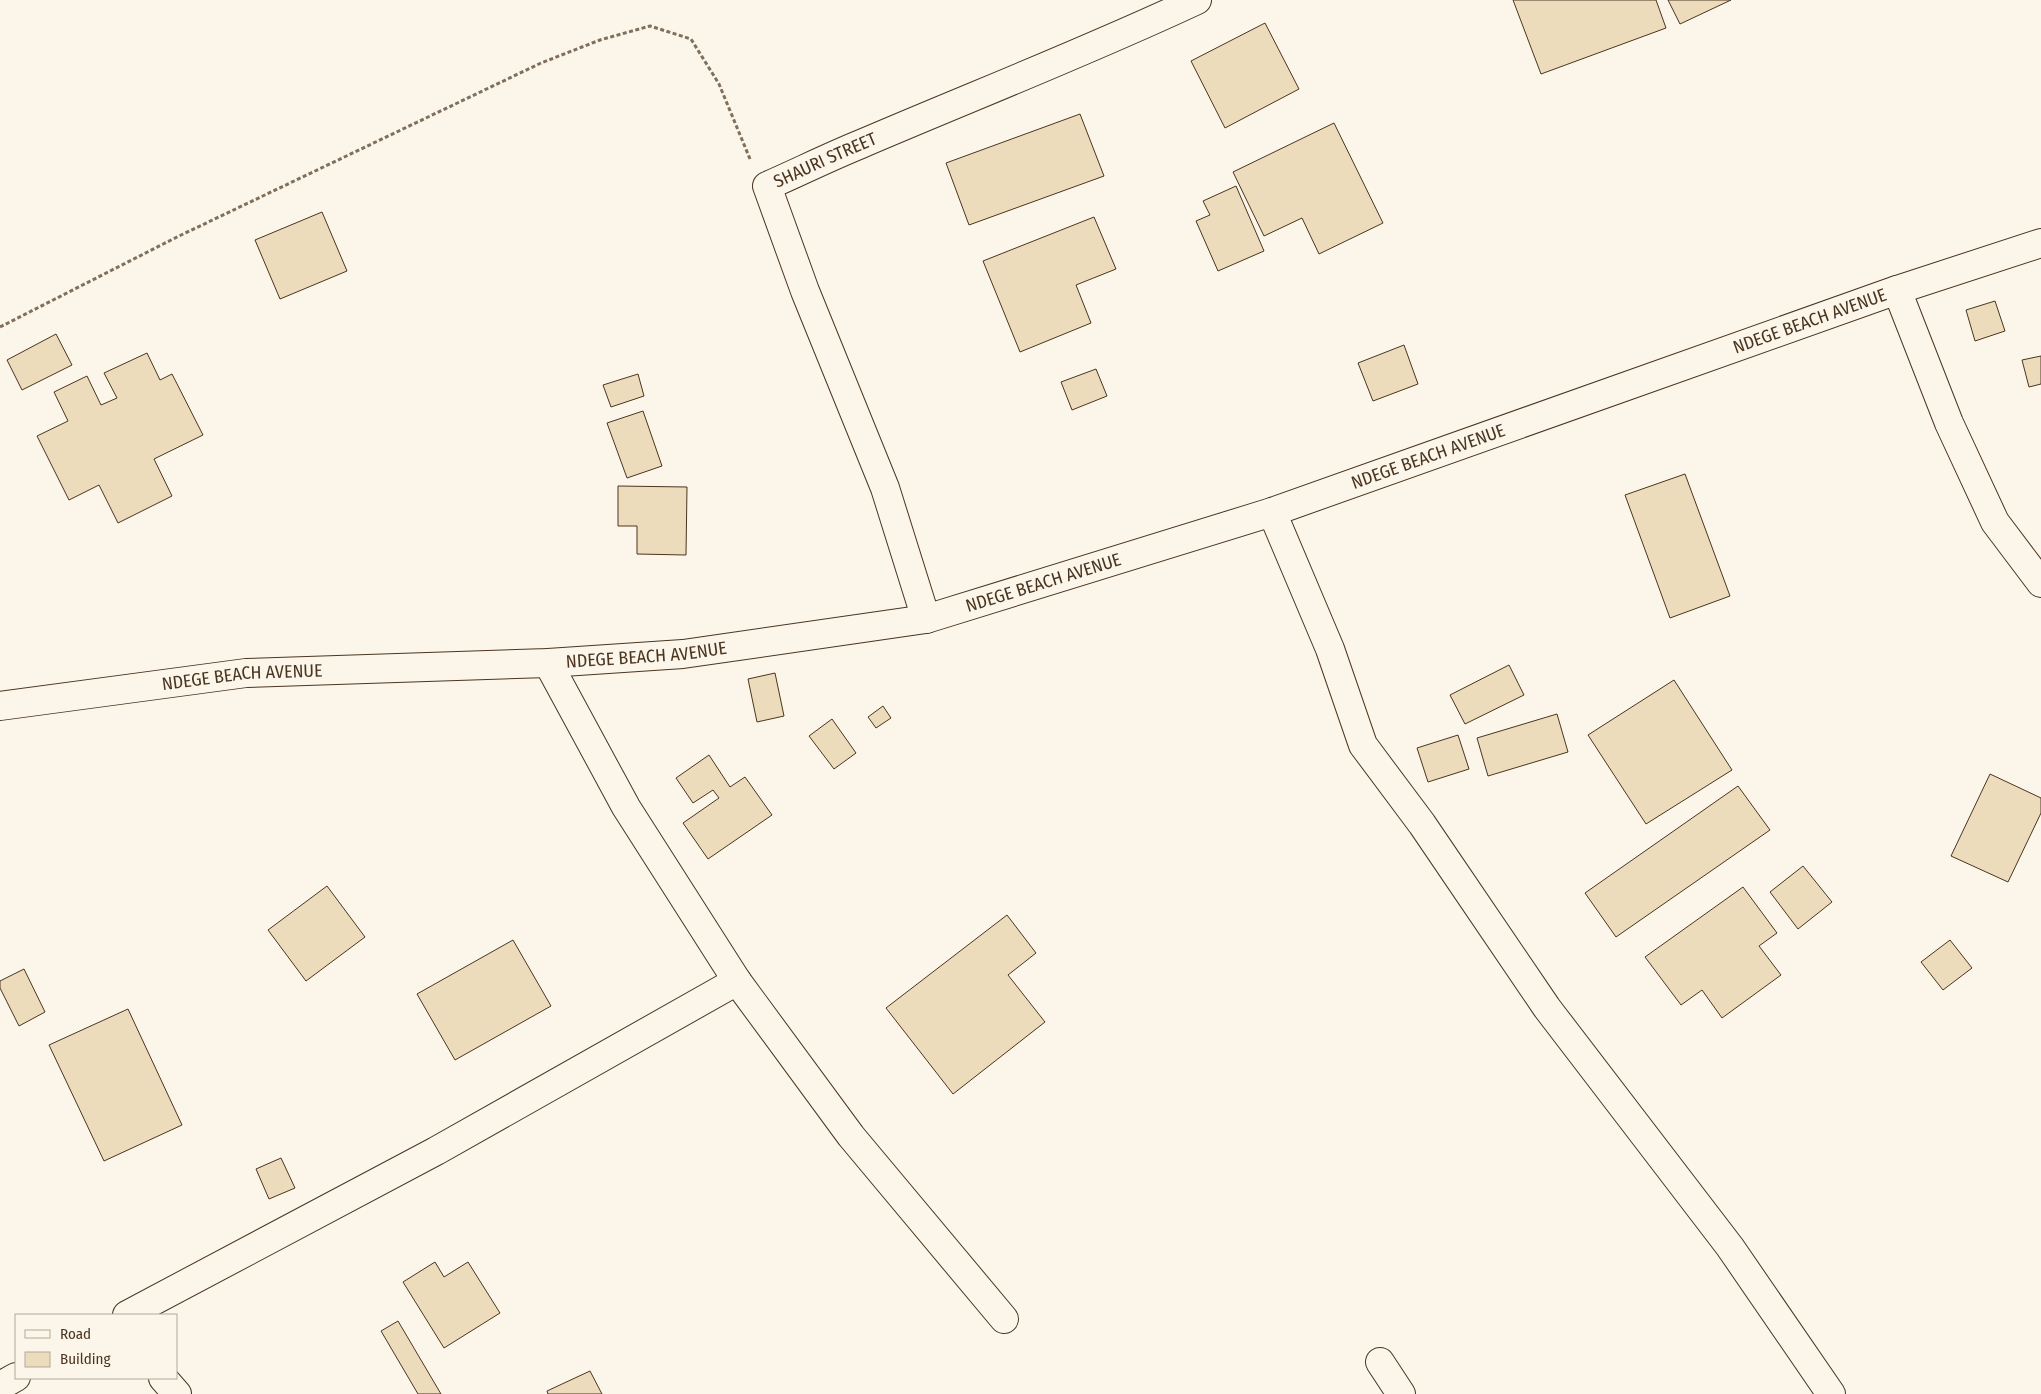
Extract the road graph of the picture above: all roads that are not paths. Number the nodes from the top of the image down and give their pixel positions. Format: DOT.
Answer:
graph roads {
  1 [pos="1197,0"];
  2 [pos="2041,243"];
  3 [pos="1897,290"];
  4 [pos="1272,512"];
  5 [pos="2041,583"];
  6 [pos="926,619"];
  7 [pos="548,663"];
  8 [pos="0,706"];
  9 [pos="737,981"];
  10 [pos="129,1314"];
  11 [pos="1004,1319"];
  12 [pos="1380,1362"];
  13 [pos="15,1378"];
  14 [pos="163,1379"];
  15 [pos="0,1386"];
  16 [pos="177,1394"];
  17 [pos="1401,1394"];
  18 [pos="1831,1394"];
  1 -- 6 [label="street, SHAURI STREET"];
  2 -- 3 [label="street, NDEGE BEACH AVENUE"];
  3 -- 4 [label="street, NDEGE BEACH AVENUE"];
  3 -- 5 [label="street"];
  4 -- 6 [label="street, NDEGE BEACH AVENUE"];
  4 -- 18 [label="street"];
  6 -- 7 [label="street, NDEGE BEACH AVENUE"];
  7 -- 8 [label="street, NDEGE BEACH AVENUE"];
  7 -- 9 [label="street"];
  9 -- 10 [label="street"];
  9 -- 11 [label="street"];
  12 -- 17 [label="street"];
  13 -- 15 [label="street"];
  14 -- 16 [label="street"];
}
